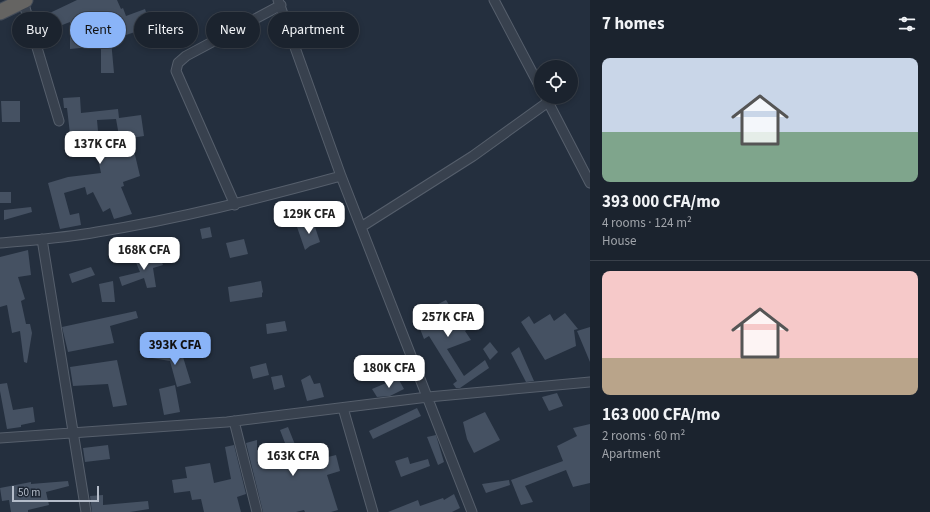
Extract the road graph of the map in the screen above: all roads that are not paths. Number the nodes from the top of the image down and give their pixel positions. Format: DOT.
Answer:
graph roads {
  1 [pos="494,0"];
  2 [pos="24,1"];
  3 [pos="280,3"];
  4 [pos="0,12"];
  5 [pos="534,76"];
  6 [pos="541,104"];
  7 [pos="548,104"];
  8 [pos="59,121"];
  9 [pos="341,176"];
  10 [pos="590,183"];
  11 [pos="234,205"];
  12 [pos="361,226"];
  13 [pos="42,239"];
  14 [pos="0,243"];
  15 [pos="590,382"];
  16 [pos="428,397"];
  17 [pos="343,408"];
  18 [pos="234,421"];
  19 [pos="72,433"];
  20 [pos="0,438"];
  21 [pos="86,512"];
  22 [pos="257,512"];
  23 [pos="373,512"];
  24 [pos="472,512"];
  1 -- 5 [label="street"];
  2 -- 4 [label="highway"];
  2 -- 8 [label="street"];
  3 -- 9 [label="street"];
  3 -- 11 [label="street"];
  6 -- 12 [label="street"];
  7 -- 10 [label="street"];
  9 -- 11 [label="street"];
  9 -- 12 [label="street"];
  11 -- 13 [label="street"];
  12 -- 16 [label="street"];
  13 -- 14 [label="street"];
  13 -- 19 [label="street"];
  15 -- 16 [label="street"];
  16 -- 17 [label="street"];
  16 -- 24 [label="street"];
  17 -- 18 [label="street"];
  17 -- 23 [label="street"];
  18 -- 19 [label="street"];
  18 -- 22 [label="street"];
  19 -- 20 [label="street"];
  19 -- 21 [label="street"];
}
